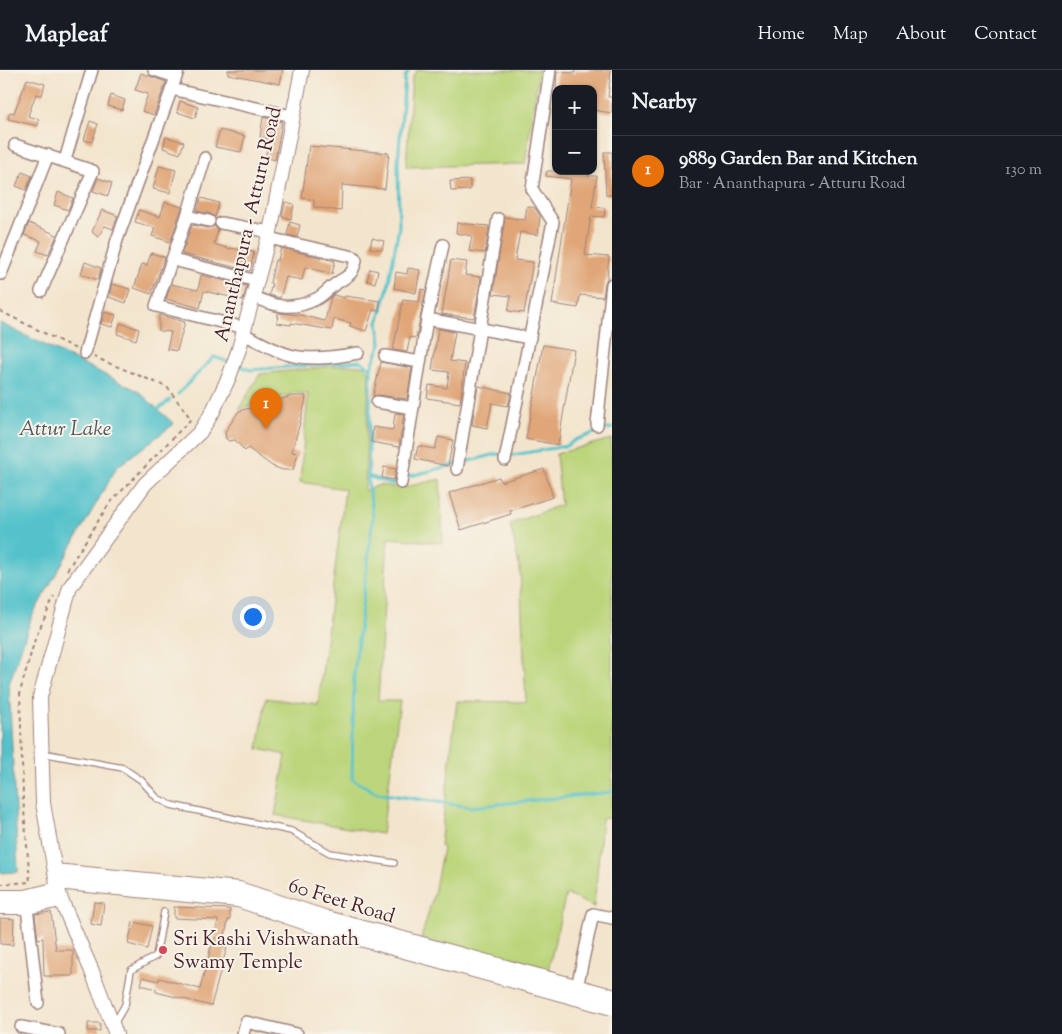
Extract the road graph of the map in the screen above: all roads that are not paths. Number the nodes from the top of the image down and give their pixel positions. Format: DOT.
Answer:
graph roads {
  1 [pos="92,70"];
  2 [pos="154,70"];
  3 [pos="302,70"];
  4 [pos="550,70"];
  5 [pos="177,73"];
  6 [pos="171,90"];
  7 [pos="292,116"];
  8 [pos="15,145"];
  9 [pos="48,155"];
  10 [pos="205,158"];
  11 [pos="65,160"];
  12 [pos="187,216"];
  13 [pos="498,219"];
  14 [pos="209,221"];
  15 [pos="221,223"];
  16 [pos="269,235"];
  17 [pos="443,245"];
  18 [pos="172,260"];
  19 [pos="1,274"];
  20 [pos="257,281"];
  21 [pos="612,284"];
  22 [pos="41,291"];
  23 [pos="253,296"];
  24 [pos="427,319"];
  25 [pos="479,329"];
  26 [pos="244,331"];
  27 [pos="530,338"];
  28 [pos="85,352"];
  29 [pos="358,353"];
  30 [pos="385,356"];
  31 [pos="420,362"];
  32 [pos="377,402"];
  33 [pos="413,408"];
  34 [pos="597,425"];
  35 [pos="505,460"];
  36 [pos="457,470"];
  37 [pos="402,483"];
  38 [pos="42,753"];
  39 [pos="394,863"];
  40 [pos="58,885"];
  41 [pos="0,897"];
  42 [pos="0,907"];
  43 [pos="26,907"];
  44 [pos="164,912"];
  45 [pos="612,918"];
  46 [pos="578,987"];
  47 [pos="612,996"];
  48 [pos="38,1003"];
  49 [pos="612,1008"];
  50 [pos="21,1027"];
  51 [pos="115,1030"];
  52 [pos="59,1034"];
  53 [pos="243,1034"];
  54 [pos="297,1034"];
  1 -- 11 [label="street"];
  2 -- 5 [label="street"];
  3 -- 7 [label="street, Ananthapura - Atturu Road"];
  4 -- 27 [label="street"];
  5 -- 6 [label="street"];
  6 -- 7 [label="street"];
  6 -- 28 [label="street"];
  7 -- 16 [label="street, Ananthapura - Atturu Road"];
  8 -- 9 [label="street"];
  9 -- 11 [label="street"];
  9 -- 19 [label="street"];
  10 -- 12 [label="street"];
  11 -- 22 [label="street"];
  12 -- 14 [label="street"];
  12 -- 18 [label="street"];
  13 -- 25 [label="street"];
  15 -- 16 [label="street"];
  16 -- 20 [label="street, Ananthapura - Atturu Road"];
  16 -- 23 [label="street"];
  17 -- 24 [label="street"];
  18 -- 20 [label="street"];
  18 -- 26 [label="street"];
  20 -- 23 [label="street, Ananthapura - Atturu Road"];
  21 -- 34 [label="street"];
  23 -- 26 [label="street, Ananthapura - Atturu Road"];
  24 -- 25 [label="street"];
  24 -- 31 [label="street"];
  25 -- 27 [label="street"];
  25 -- 36 [label="street"];
  26 -- 29 [label="street"];
  26 -- 38 [label="street, Ananthapura - Atturu Road"];
  27 -- 35 [label="street"];
  30 -- 31 [label="street"];
  31 -- 33 [label="street"];
  32 -- 33 [label="street"];
  33 -- 37 [label="street"];
  38 -- 39 [label="lane"];
  38 -- 40 [label="street, Ananthapura - Atturu Road"];
  40 -- 41 [label="street"];
  40 -- 43 [label="street"];
  40 -- 46 [label="street, 60 Feet Road"];
  40 -- 49 [label="street, 60 Feet Road"];
  40 -- 51 [label="street, Ananthapura - Atturu Road"];
  42 -- 43 [label="street"];
  43 -- 48 [label="street"];
  44 -- 51 [label="lane"];
  45 -- 46 [label="street"];
  46 -- 47 [label="street, 60 Feet Road"];
  50 -- 52 [label="street"];
  53 -- 54 [label="street"];
}
